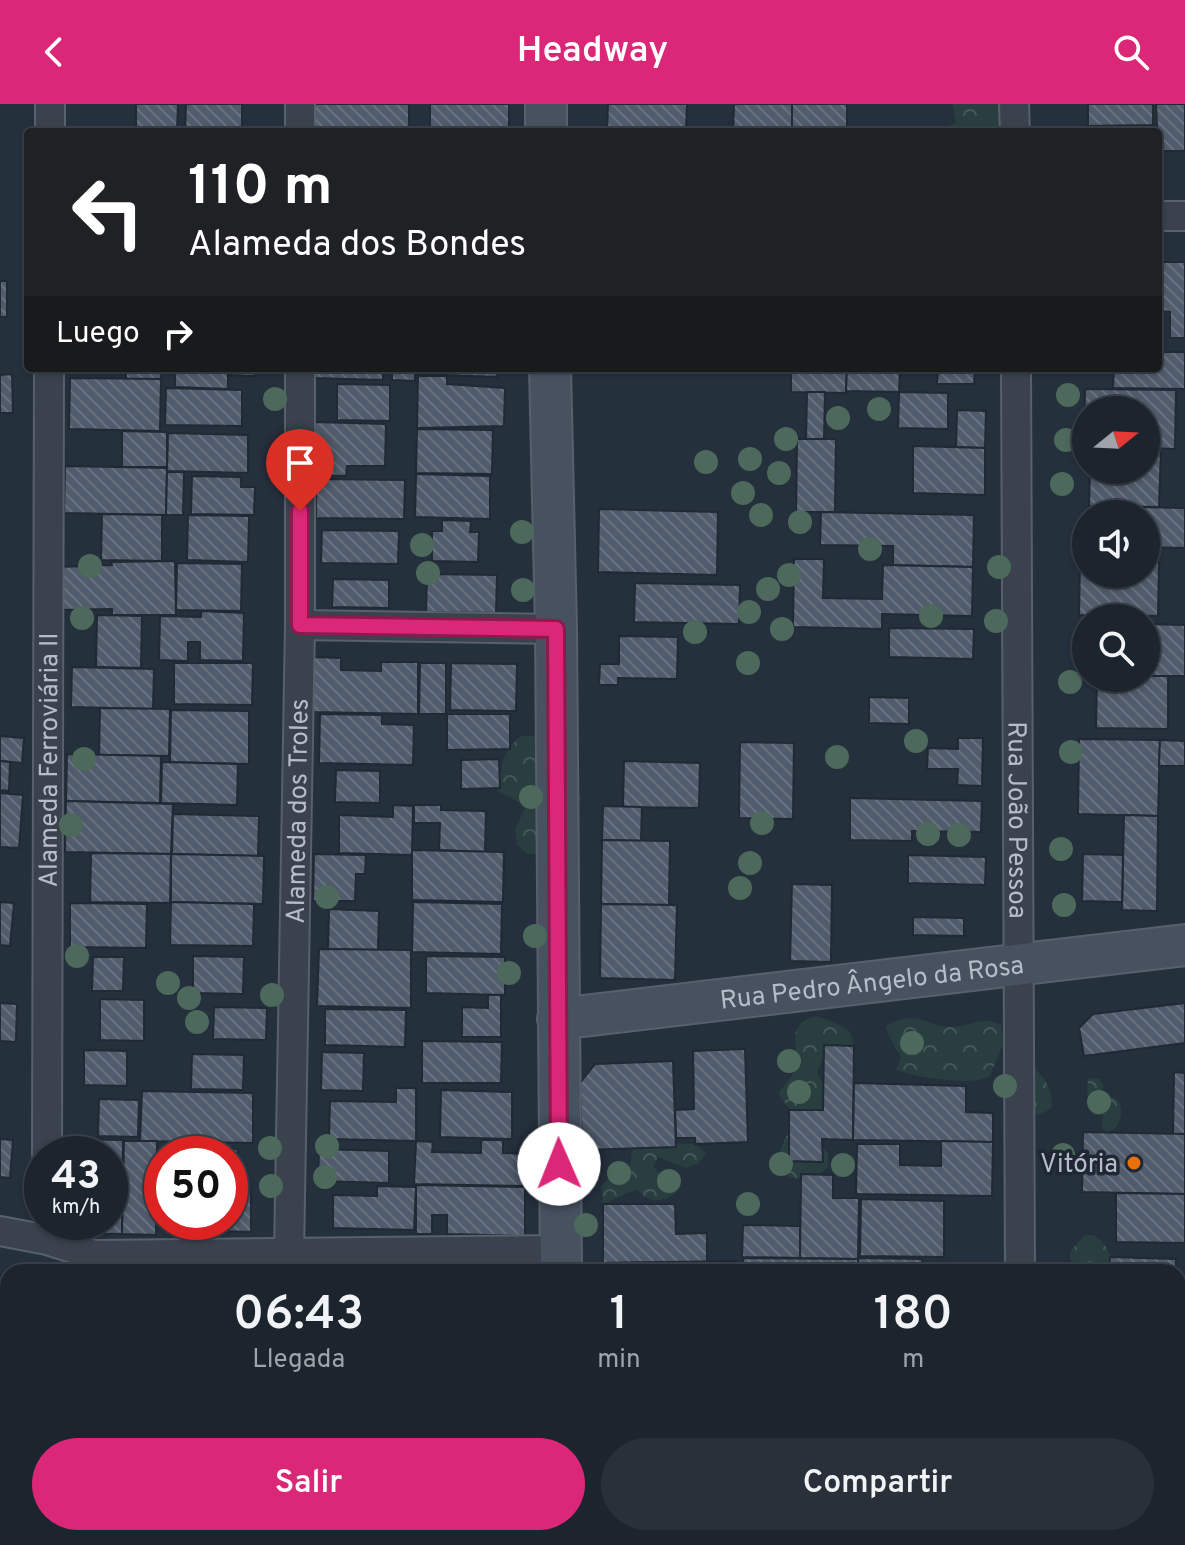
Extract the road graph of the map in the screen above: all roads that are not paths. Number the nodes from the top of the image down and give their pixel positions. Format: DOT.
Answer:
graph roads {
  1 [pos="50,104"];
  2 [pos="300,104"];
  3 [pos="546,104"];
  4 [pos="1014,104"];
  5 [pos="50,128"];
  6 [pos="300,128"];
  7 [pos="546,128"];
  8 [pos="1015,128"];
  9 [pos="1162,216"];
  10 [pos="1185,216"];
  11 [pos="49,372"];
  12 [pos="300,372"];
  13 [pos="550,372"];
  14 [pos="1016,372"];
  15 [pos="300,625"];
  16 [pos="556,629"];
  17 [pos="1185,945"];
  18 [pos="1017,964"];
  19 [pos="558,1019"];
  20 [pos="47,1136"];
  21 [pos="0,1231"];
  22 [pos="24,1231"];
  23 [pos="65,1240"];
  24 [pos="289,1253"];
  25 [pos="560,1261"];
  26 [pos="1020,1264"];
  1 -- 5 [label="street"];
  2 -- 6 [label="street"];
  3 -- 7 [label="main road"];
  4 -- 8 [label="street"];
  9 -- 10 [label="street"];
  11 -- 20 [label="street, Alameda Ferroviária II"];
  12 -- 15 [label="street, Alameda dos Troles"];
  13 -- 16 [label="main road"];
  14 -- 18 [label="street, Rua João Pessoa"];
  15 -- 16 [label="street"];
  15 -- 24 [label="street, Alameda dos Troles"];
  16 -- 19 [label="main road"];
  17 -- 18 [label="main road, Rua Pedro Ângelo da Rosa"];
  18 -- 19 [label="main road, Rua Pedro Ângelo da Rosa"];
  18 -- 26 [label="street, Rua João Pessoa"];
  19 -- 25 [label="main road"];
  21 -- 22 [label="street"];
  23 -- 24 [label="street"];
  24 -- 25 [label="street"];
}
